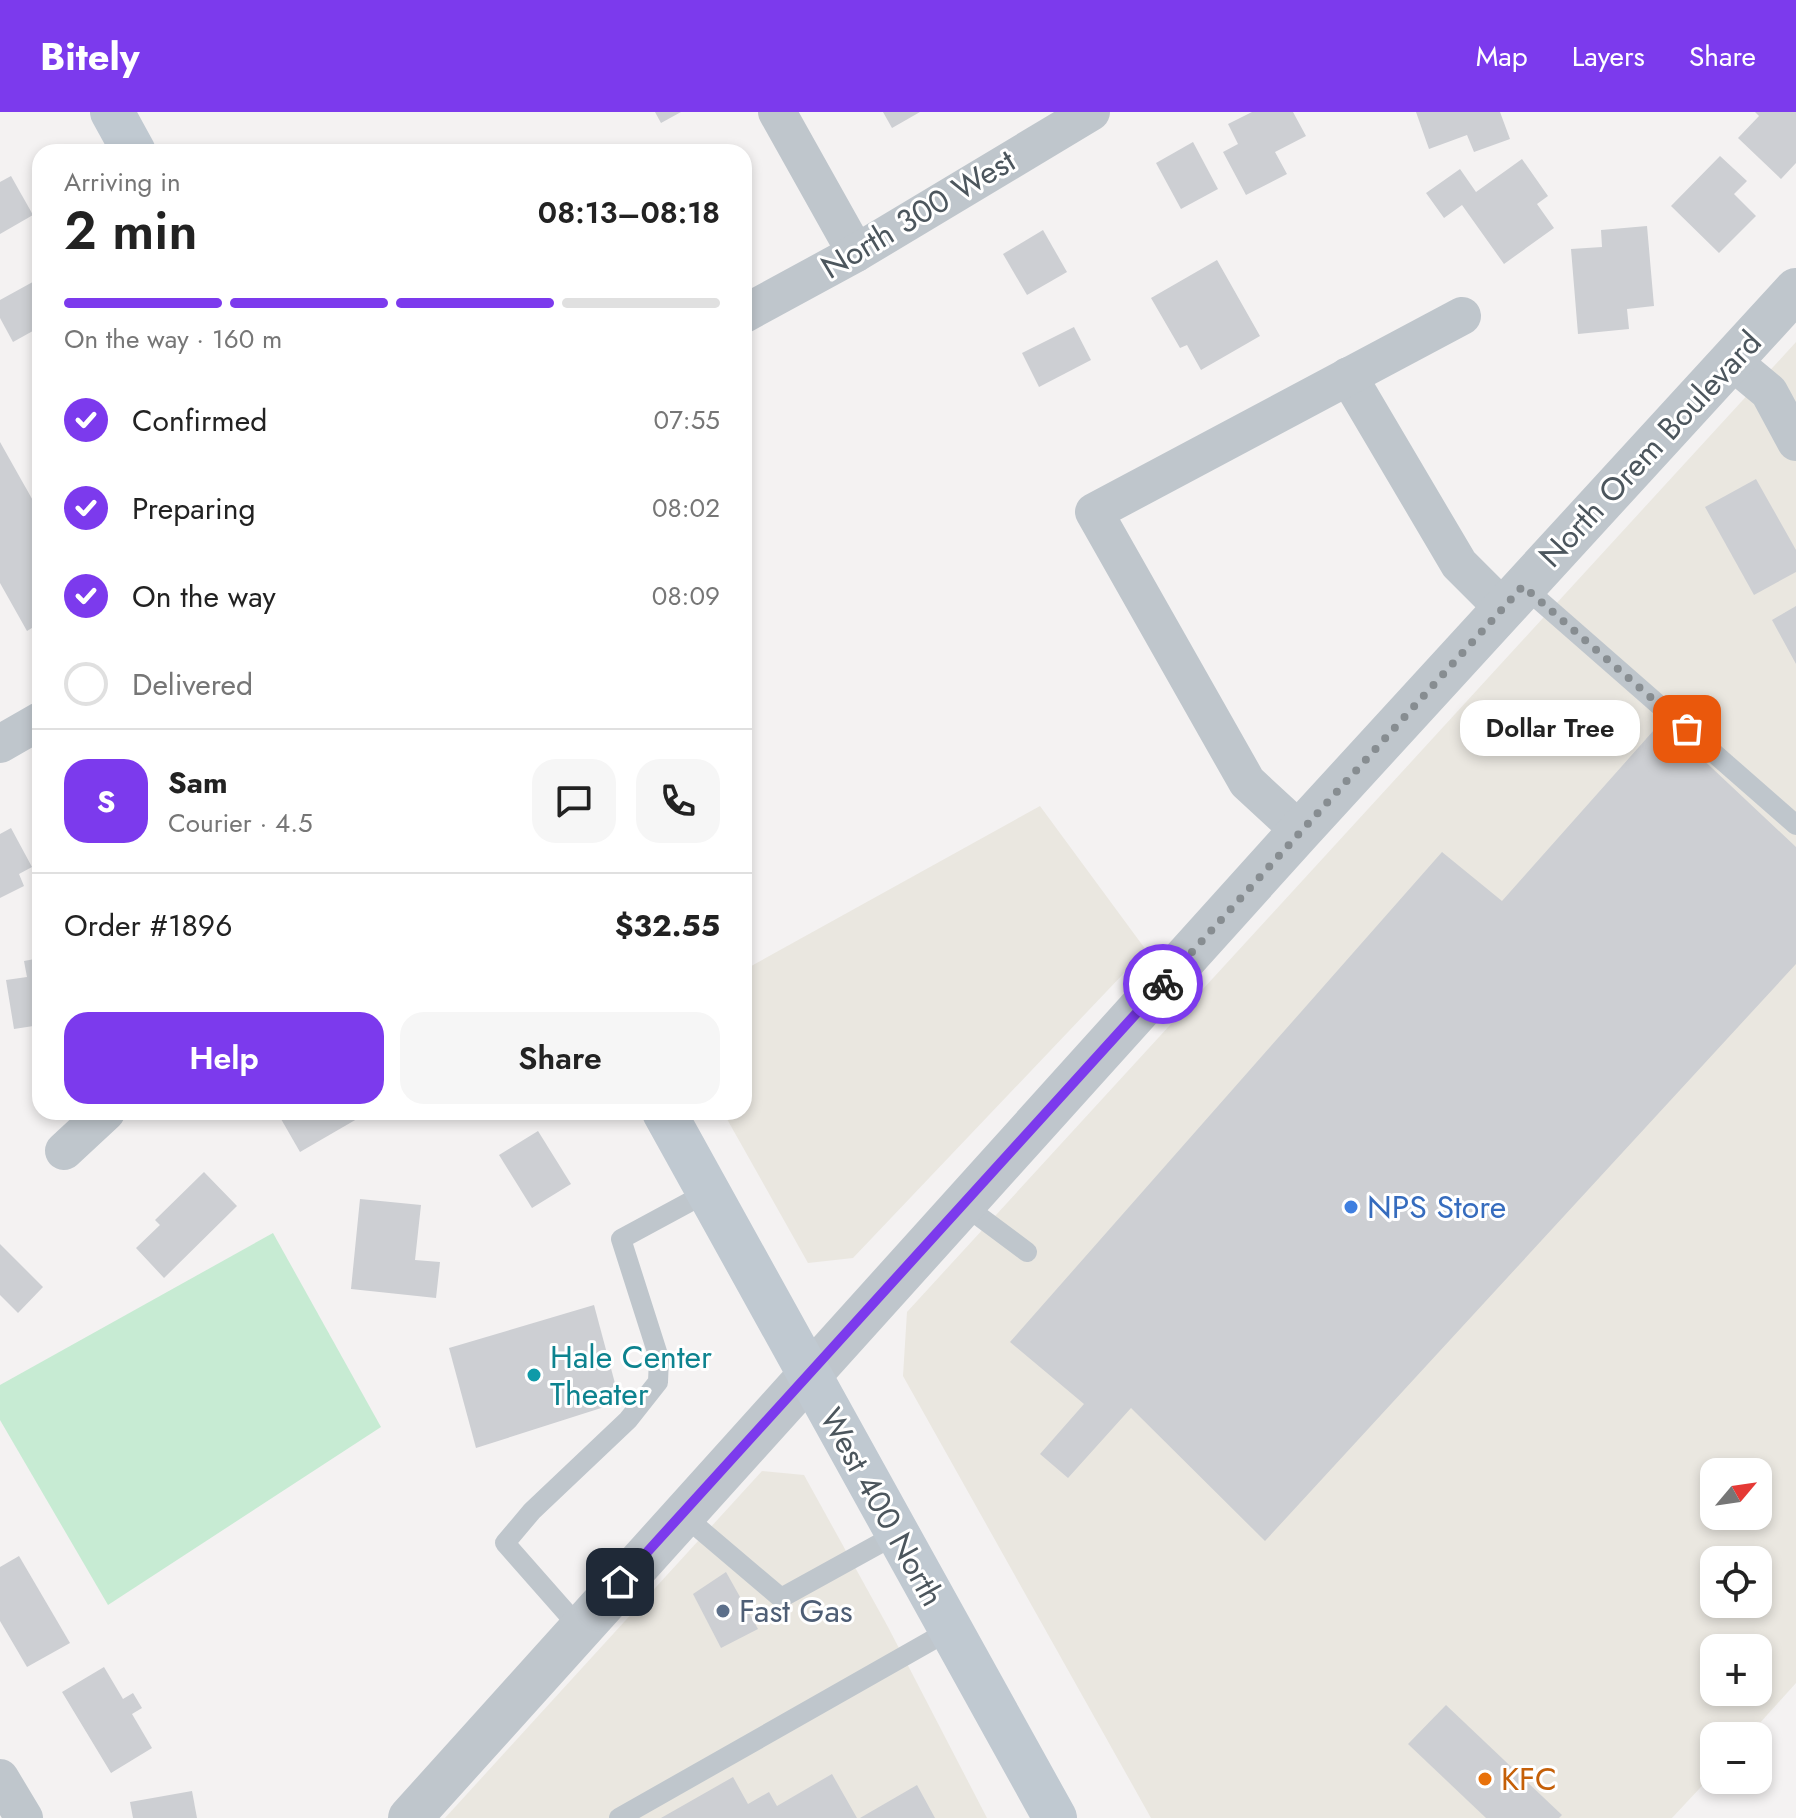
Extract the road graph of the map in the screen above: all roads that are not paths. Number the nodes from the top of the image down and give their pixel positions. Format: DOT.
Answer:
graph roads {
  1 [pos="112,112"];
  2 [pos="777,112"];
  3 [pos="1091,112"];
  4 [pos="130,144"];
  5 [pos="856,253"];
  6 [pos="1796,290"];
  7 [pos="752,310"];
  8 [pos="1462,316"];
  9 [pos="1733,362"];
  10 [pos="1348,376"];
  11 [pos="1796,442"];
  12 [pos="1513,597"];
  13 [pos="32,726"];
  14 [pos="0,744"];
  15 [pos="1796,825"];
  16 [pos="1300,831"];
  17 [pos="97,1120"];
  18 [pos="668,1120"];
  19 [pos="64,1151"];
  20 [pos="708,1192"];
  21 [pos="964,1205"];
  22 [pos="1027,1252"];
  23 [pos="809,1376"];
  24 [pos="682,1514"];
  25 [pos="897,1534"];
  26 [pos="579,1627"];
  27 [pos="950,1630"];
  28 [pos="0,1778"];
  29 [pos="24,1818"];
  30 [pos="410,1818"];
  31 [pos="619,1818"];
  32 [pos="1055,1818"];
  1 -- 4 [label="main road"];
  2 -- 5 [label="street"];
  3 -- 5 [label="street, North 300 West"];
  5 -- 7 [label="street, North 300 West"];
  6 -- 9 [label="street, North Orem Boulevard"];
  8 -- 10 [label="street"];
  9 -- 11 [label="street"];
  9 -- 12 [label="street, North Orem Boulevard"];
  10 -- 12 [label="street"];
  10 -- 16 [label="street"];
  12 -- 15 [label="lane"];
  12 -- 16 [label="street, North Orem Boulevard"];
  13 -- 14 [label="street"];
  16 -- 21 [label="street, North Orem Boulevard"];
  17 -- 19 [label="street"];
  18 -- 20 [label="main road, West 400 North"];
  20 -- 23 [label="main road, West 400 North"];
  20 -- 26 [label="lane"];
  21 -- 22 [label="lane"];
  21 -- 23 [label="street, North Orem Boulevard"];
  23 -- 24 [label="street, North Orem Boulevard"];
  23 -- 25 [label="main road, West 400 North"];
  24 -- 25 [label="lane"];
  24 -- 26 [label="street, North Orem Boulevard"];
  25 -- 27 [label="main road, West 400 North"];
  26 -- 30 [label="street, North Orem Boulevard"];
  27 -- 31 [label="lane"];
  27 -- 32 [label="main road, West 400 North"];
  28 -- 29 [label="street"];
}
